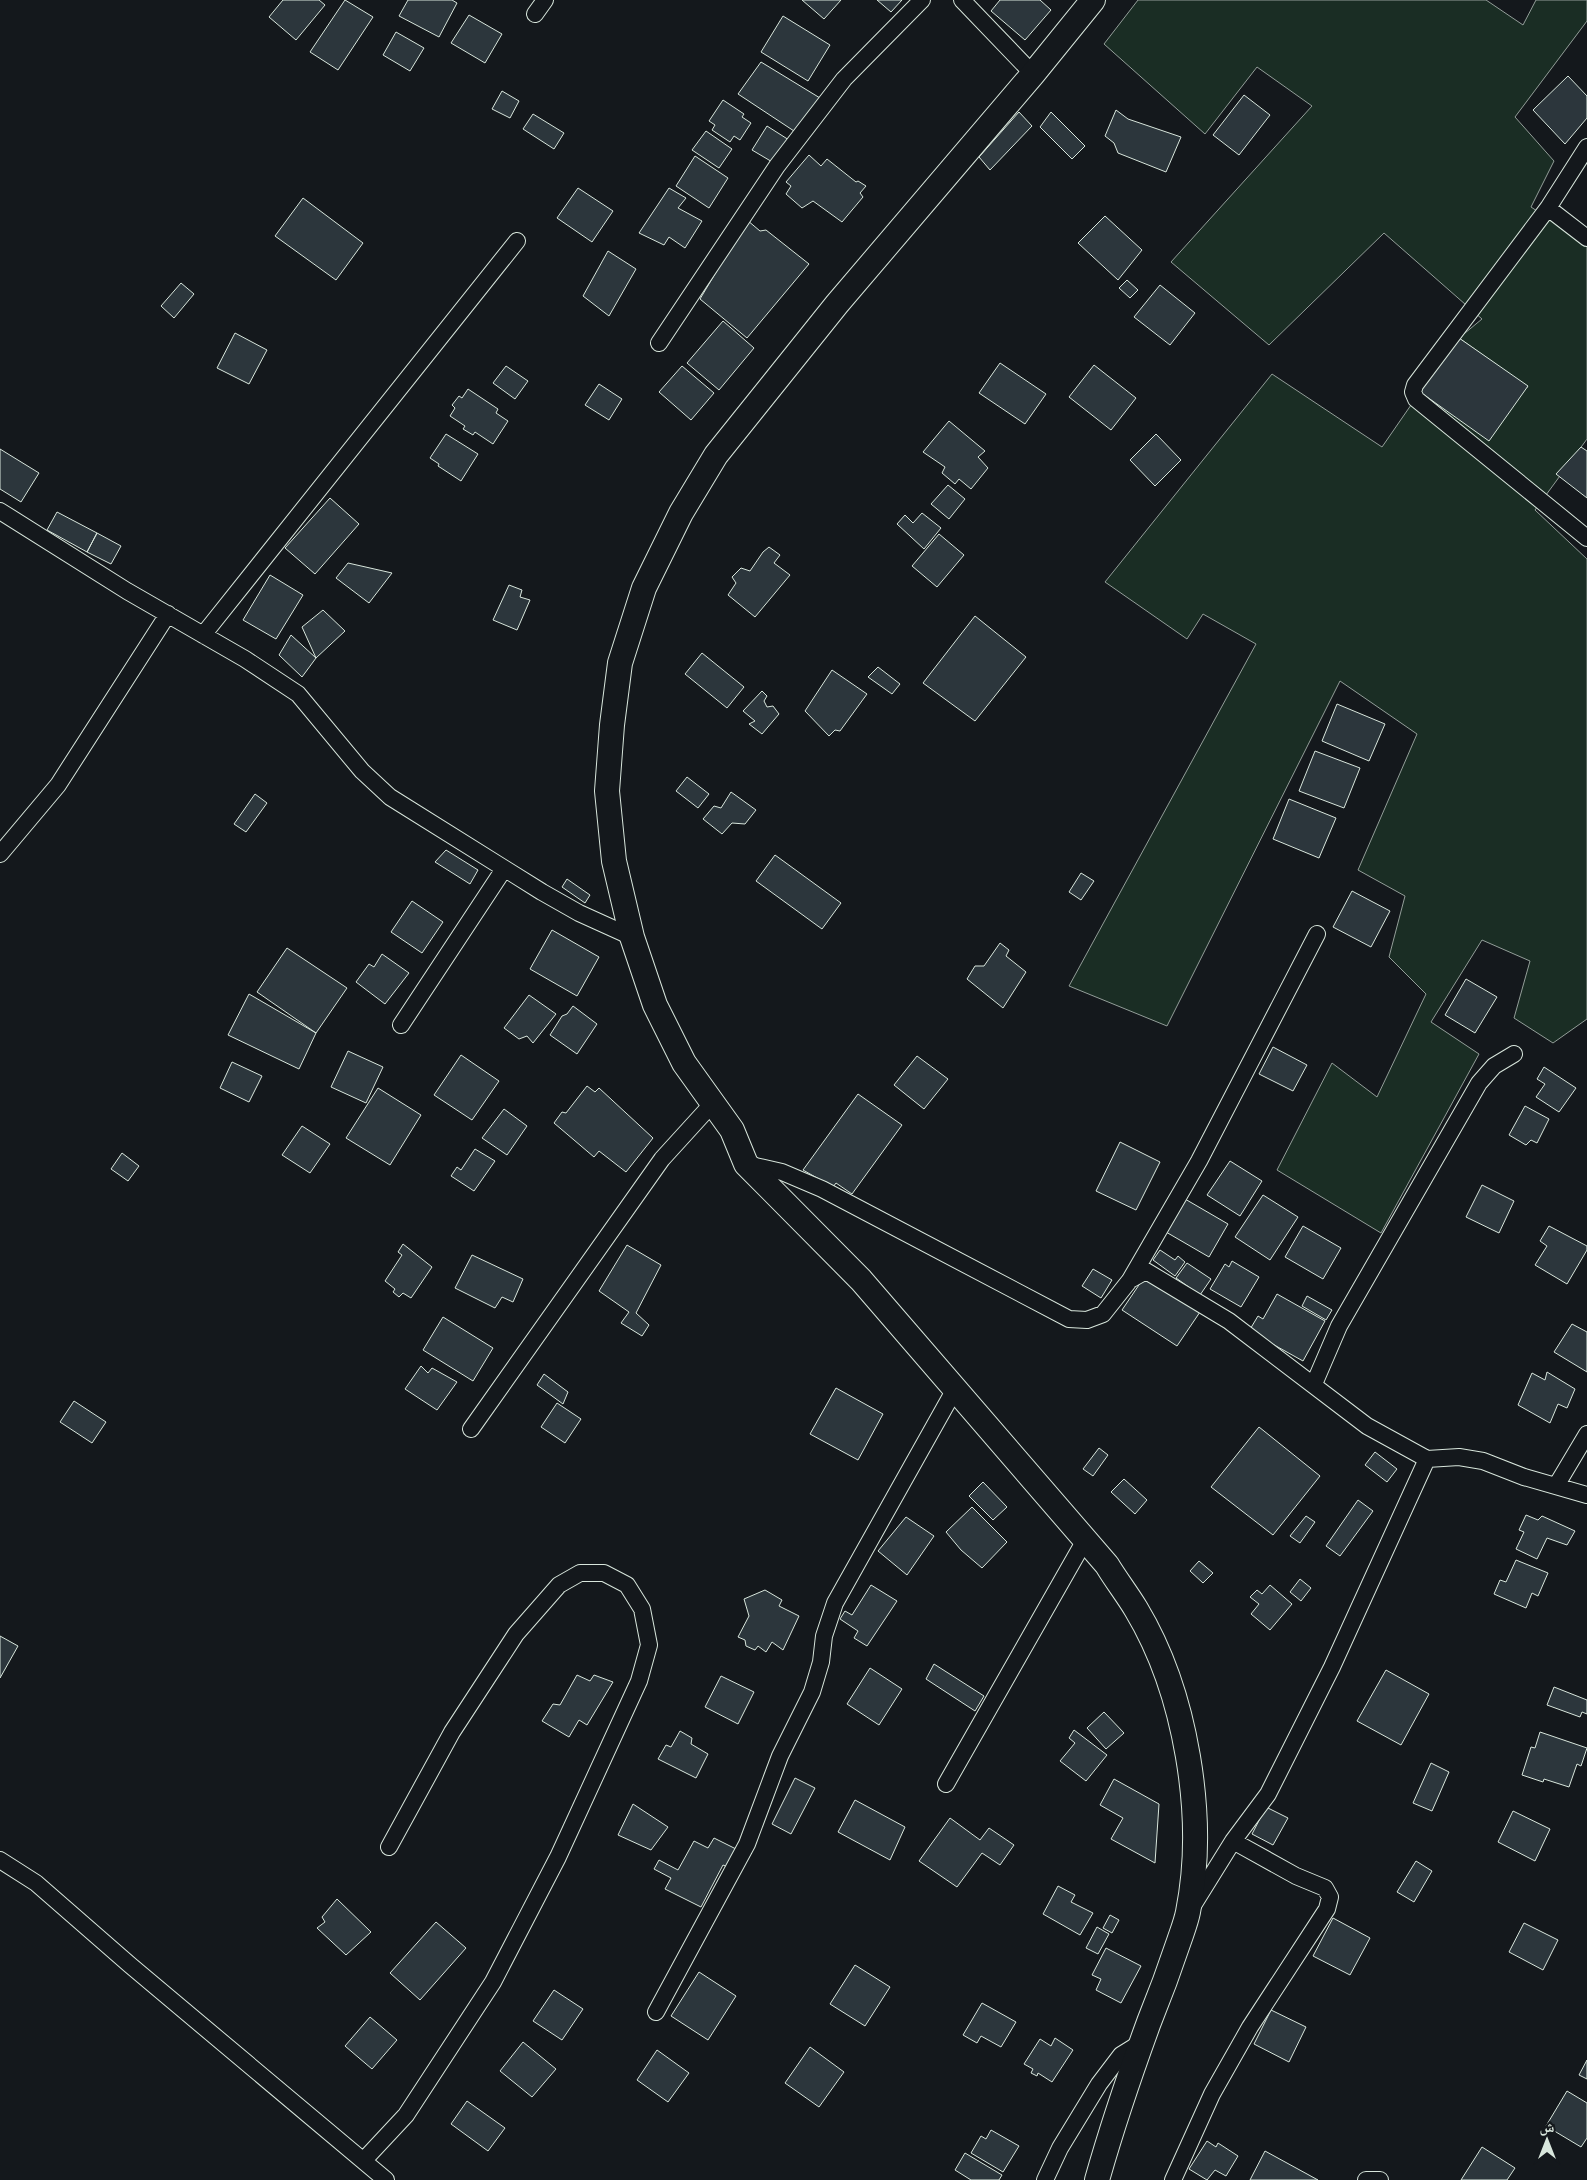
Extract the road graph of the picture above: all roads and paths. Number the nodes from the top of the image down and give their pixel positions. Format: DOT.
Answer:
graph roads {
  1 [pos="545,0"];
  2 [pos="922,0"];
  3 [pos="962,0"];
  4 [pos="1093,0"];
  5 [pos="535,14"];
  6 [pos="1033,74"];
  7 [pos="1587,147"];
  8 [pos="1548,208"];
  9 [pos="1587,238"];
  10 [pos="517,241"];
  11 [pos="659,343"];
  12 [pos="0,511"];
  13 [pos="1587,538"];
  14 [pos="168,614"];
  15 [pos="203,635"];
  16 [pos="0,854"];
  17 [pos="504,869"];
  18 [pos="1317,934"];
  19 [pos="632,937"];
  20 [pos="401,1026"];
  21 [pos="1514,1054"];
  22 [pos="713,1103"];
  23 [pos="746,1164"];
  24 [pos="1130,1280"];
  25 [pos="1314,1384"];
  26 [pos="955,1389"];
  27 [pos="471,1429"];
  28 [pos="1587,1434"];
  29 [pos="1426,1459"];
  30 [pos="1556,1486"];
  31 [pos="1587,1494"];
  32 [pos="1085,1540"];
  33 [pos="946,1784"];
  34 [pos="1233,1841"];
  35 [pos="389,1847"];
  36 [pos="0,1860"];
  37 [pos="1188,1913"];
  38 [pos="656,2012"];
  39 [pos="1142,2042"];
  40 [pos="364,2160"];
  41 [pos="386,2180"];
  42 [pos="1045,2180"];
  43 [pos="1097,2180"];
  44 [pos="1173,2180"];
  45 [pos="1366,2180"];
  46 [pos="1380,2180"];
  1 -- 5 [label="street"];
  2 -- 11 [label="street"];
  3 -- 6 [label="street"];
  4 -- 6 [label="main road"];
  6 -- 19 [label="main road"];
  7 -- 8 [label="street"];
  8 -- 9 [label="street"];
  8 -- 13 [label="street"];
  10 -- 15 [label="street"];
  12 -- 14 [label="street"];
  14 -- 15 [label="street"];
  14 -- 16 [label="street"];
  15 -- 17 [label="street"];
  17 -- 19 [label="street"];
  17 -- 20 [label="street"];
  18 -- 24 [label="street"];
  19 -- 22 [label="main road"];
  21 -- 25 [label="street"];
  22 -- 23 [label="main road"];
  22 -- 27 [label="street"];
  23 -- 24 [label="street"];
  23 -- 26 [label="main road"];
  24 -- 25 [label="street"];
  25 -- 29 [label="street"];
  26 -- 32 [label="main road"];
  26 -- 38 [label="street"];
  28 -- 30 [label="street"];
  29 -- 30 [label="street"];
  29 -- 34 [label="street"];
  30 -- 31 [label="street"];
  32 -- 33 [label="street"];
  32 -- 37 [label="main road"];
  34 -- 37 [label="street"];
  34 -- 44 [label="street"];
  35 -- 40 [label="street"];
  36 -- 40 [label="street"];
  37 -- 39 [label="main road"];
  39 -- 42 [label="street"];
  39 -- 43 [label="main road"];
  40 -- 41 [label="street"];
  45 -- 46 [label="street"];
}
